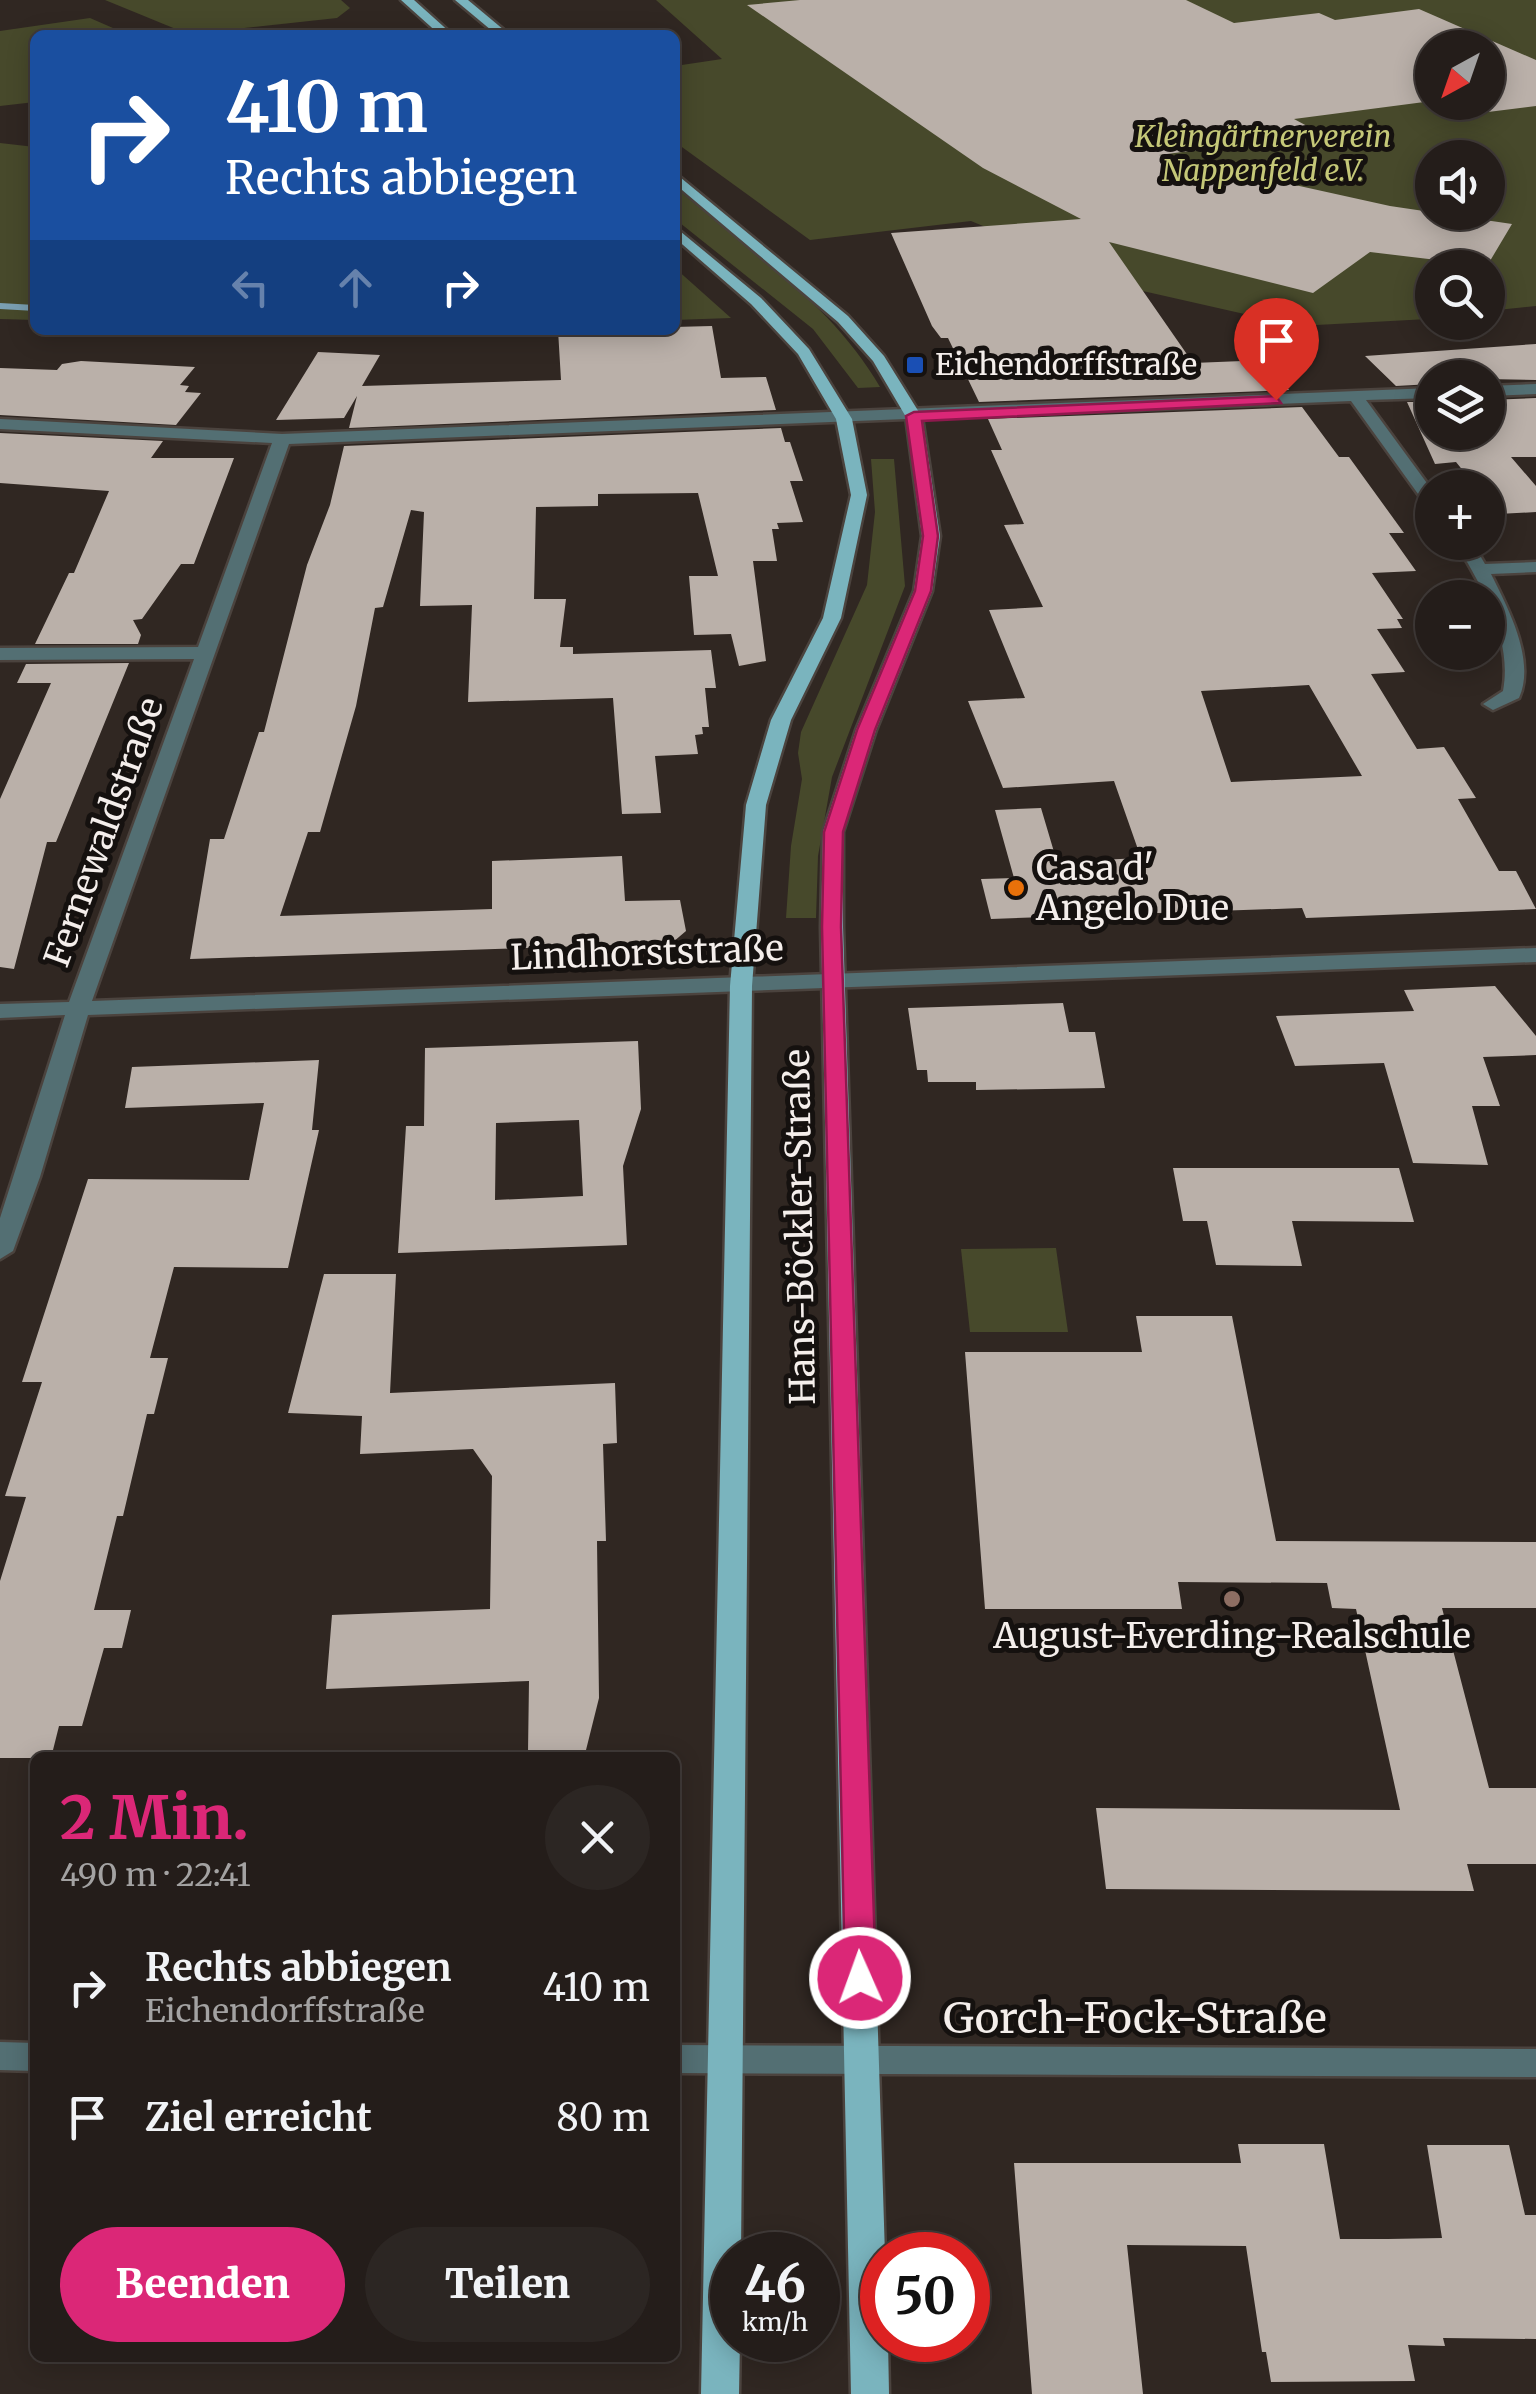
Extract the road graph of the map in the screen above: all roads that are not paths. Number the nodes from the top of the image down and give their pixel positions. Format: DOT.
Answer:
graph roads {
  1 [pos="407,0"];
  2 [pos="462,0"];
  3 [pos="441,30"];
  4 [pos="498,30"];
  5 [pos="680,181"];
  6 [pos="680,235"];
  7 [pos="1536,389"];
  8 [pos="1505,390"];
  9 [pos="1415,394"];
  10 [pos="1356,396"];
  11 [pos="914,416"];
  12 [pos="844,419"];
  13 [pos="0,424"];
  14 [pos="282,439"];
  15 [pos="1415,478"];
  16 [pos="1476,560"];
  17 [pos="1536,567"];
  18 [pos="1483,570"];
  19 [pos="0,654"];
  20 [pos="206,654"];
  21 [pos="1493,704"];
  22 [pos="1536,955"];
  23 [pos="834,980"];
  24 [pos="741,986"];
  25 [pos="78,1008"];
  26 [pos="0,1011"];
  27 [pos="0,1251"];
  28 [pos="0,2056"];
  29 [pos="30,2056"];
  30 [pos="680,2060"];
  31 [pos="728,2060"];
  32 [pos="862,2064"];
  33 [pos="1536,2064"];
  34 [pos="720,2394"];
  35 [pos="870,2394"];
  1 -- 3 [label="main road"];
  2 -- 4 [label="main road"];
  5 -- 11 [label="main road, Hans-Böckler-Straße"];
  6 -- 12 [label="main road, Hans-Böckler-Straße"];
  7 -- 8 [label="street"];
  9 -- 10 [label="street"];
  10 -- 11 [label="street"];
  10 -- 15 [label="street"];
  11 -- 12 [label="street"];
  11 -- 23 [label="main road, Hans-Böckler-Straße"];
  12 -- 14 [label="street"];
  12 -- 24 [label="main road, Hans-Böckler-Straße"];
  13 -- 14 [label="street"];
  14 -- 20 [label="street, Fernewaldstraße"];
  16 -- 18 [label="street"];
  17 -- 18 [label="street"];
  18 -- 21 [label="street"];
  19 -- 20 [label="street"];
  20 -- 25 [label="street, Fernewaldstraße"];
  22 -- 23 [label="street, Lindhorststraße"];
  23 -- 24 [label="street, Lindhorststraße"];
  23 -- 32 [label="main road, Hans-Böckler-Straße"];
  24 -- 25 [label="street, Lindhorststraße"];
  24 -- 31 [label="main road, Hans-Böckler-Straße"];
  25 -- 26 [label="street, Lindhorststraße"];
  25 -- 27 [label="street, Fernewaldstraße"];
  28 -- 29 [label="street"];
  30 -- 31 [label="street, Gorch-Fock-Straße"];
  31 -- 32 [label="street, Gorch-Fock-Straße"];
  31 -- 34 [label="main road, Hans-Böckler-Straße"];
  32 -- 33 [label="street, Gorch-Fock-Straße"];
  32 -- 35 [label="main road, Hans-Böckler-Straße"];
}
